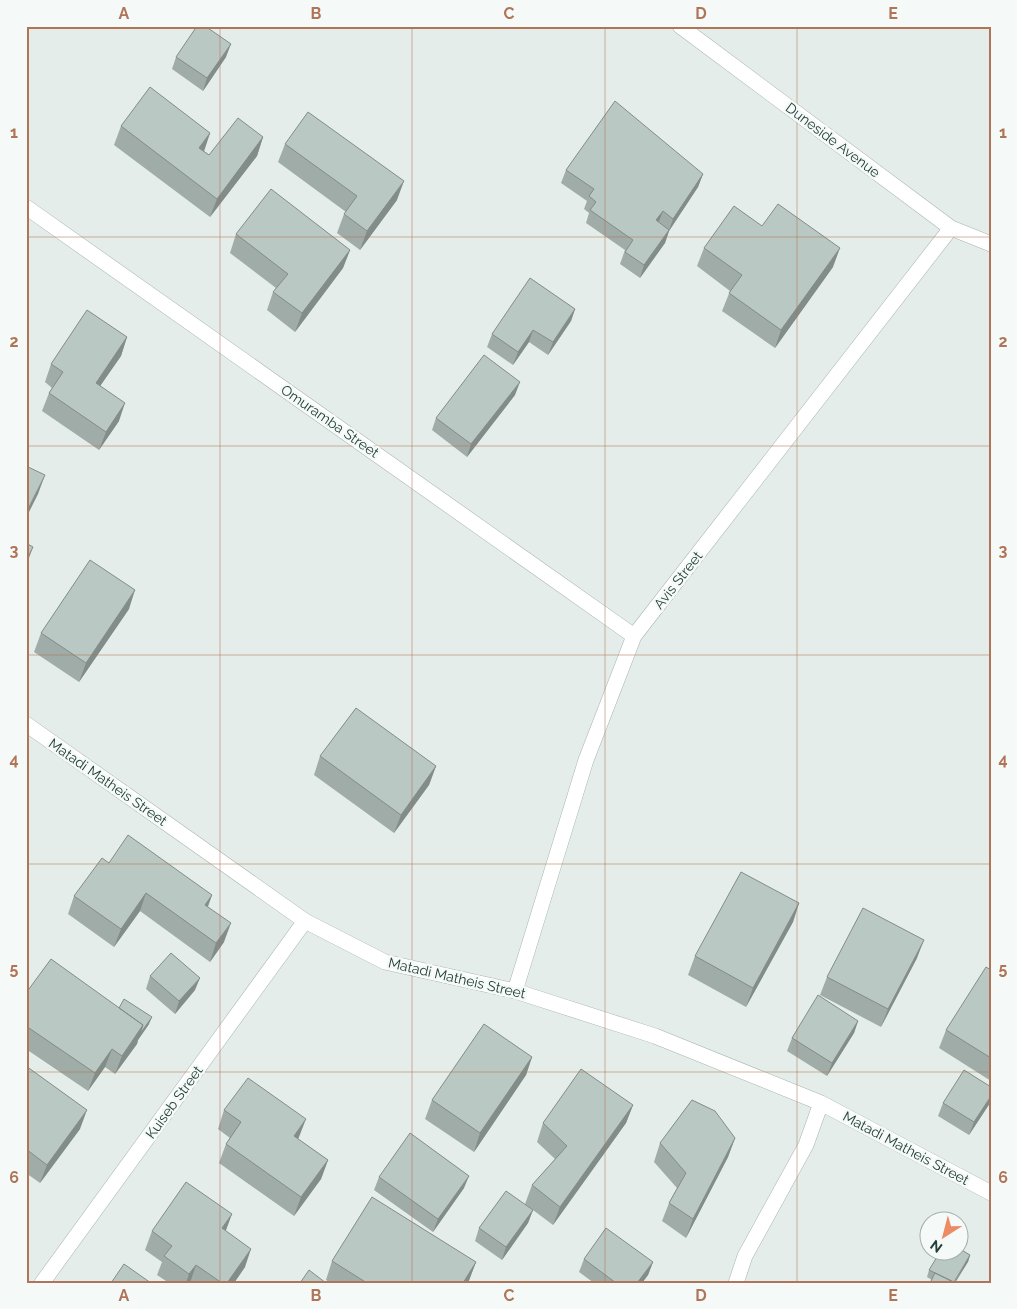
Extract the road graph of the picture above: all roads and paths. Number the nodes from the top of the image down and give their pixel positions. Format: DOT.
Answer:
graph roads {
  1 [pos="680,26"];
  2 [pos="26,207"];
  3 [pos="952,228"];
  4 [pos="991,244"];
  5 [pos="634,636"];
  6 [pos="26,724"];
  7 [pos="305,921"];
  8 [pos="515,991"];
  9 [pos="821,1104"];
  10 [pos="991,1193"];
  11 [pos="42,1283"];
  12 [pos="736,1283"];
  1 -- 3 [label="street, Duneside Avenue"];
  2 -- 5 [label="street, Omuramba Street"];
  3 -- 4 [label="street, Duneside Avenue"];
  3 -- 5 [label="street, Avis Street"];
  5 -- 8 [label="street, Avis Street"];
  6 -- 7 [label="street, Matadi Matheis Street"];
  7 -- 8 [label="street, Matadi Matheis Street"];
  7 -- 11 [label="street, Kuiseb Street"];
  8 -- 9 [label="street, Matadi Matheis Street"];
  9 -- 10 [label="street, Matadi Matheis Street"];
  9 -- 12 [label="street"];
}
